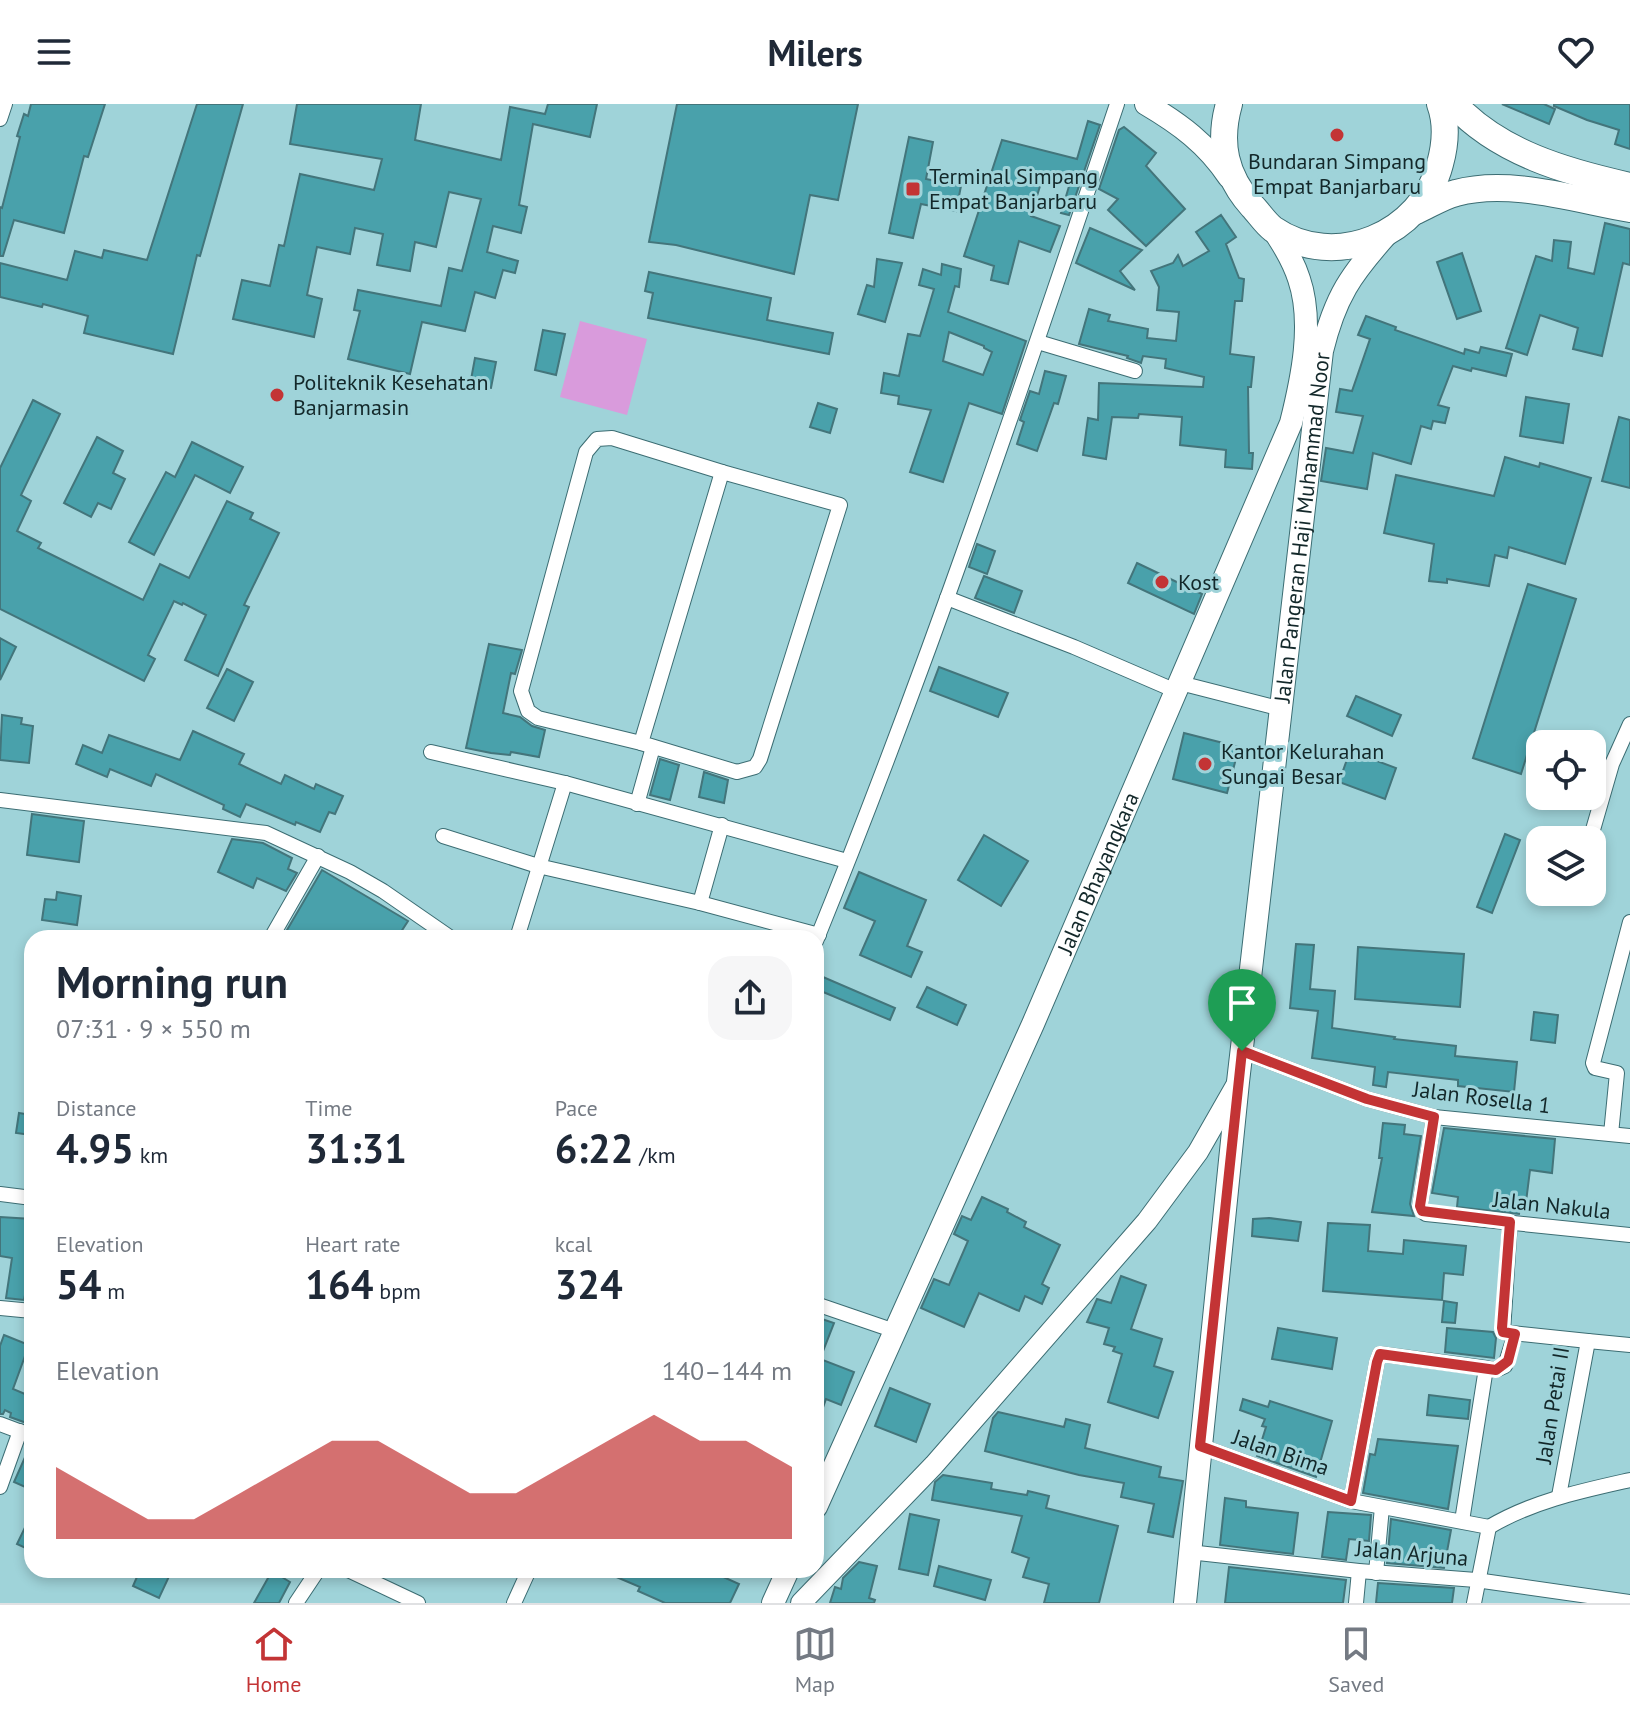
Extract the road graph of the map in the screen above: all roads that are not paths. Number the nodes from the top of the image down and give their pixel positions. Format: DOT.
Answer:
graph roads {
  1 [pos="5,104"];
  2 [pos="1117,104"];
  3 [pos="1146,104"];
  4 [pos="1229,104"];
  5 [pos="1440,104"];
  6 [pos="1454,104"];
  7 [pos="0,119"];
  8 [pos="1630,186"];
  9 [pos="1236,188"];
  10 [pos="1630,209"];
  11 [pos="1416,211"];
  12 [pos="1272,228"];
  13 [pos="1388,233"];
  14 [pos="1038,342"];
  15 [pos="1135,371"];
  16 [pos="1279,452"];
  17 [pos="1310,458"];
  18 [pos="722,472"];
  19 [pos="947,598"];
  20 [pos="1178,687"];
  21 [pos="1282,709"];
  22 [pos="1630,724"];
  23 [pos="647,745"];
  24 [pos="431,752"];
  25 [pos="565,783"];
  26 [pos="0,800"];
  27 [pos="637,804"];
  28 [pos="722,825"];
  29 [pos="1594,826"];
  30 [pos="443,836"];
  31 [pos="318,856"];
  32 [pos="847,861"];
  33 [pos="538,866"];
  34 [pos="700,903"];
  35 [pos="1630,922"];
  36 [pos="276,930"];
  37 [pos="439,930"];
  38 [pos="519,930"];
  39 [pos="790,930"];
  40 [pos="820,930"];
  41 [pos="1242,1051"];
  42 [pos="1238,1082"];
  43 [pos="1434,1117"];
  44 [pos="1611,1134"];
  45 [pos="1630,1136"];
  46 [pos="1198,1152"];
  47 [pos="1231,1168"];
  48 [pos="0,1194"];
  49 [pos="24,1197"];
  50 [pos="1510,1222"];
  51 [pos="1630,1235"];
  52 [pos="824,1307"];
  53 [pos="0,1308"];
  54 [pos="24,1310"];
  55 [pos="895,1331"];
  56 [pos="1515,1334"];
  57 [pos="1588,1341"];
  58 [pos="1630,1345"];
  59 [pos="1486,1368"];
  60 [pos="0,1424"];
  61 [pos="24,1433"];
  62 [pos="24,1438"];
  63 [pos="1200,1446"];
  64 [pos="1630,1480"];
  65 [pos="0,1487"];
  66 [pos="824,1489"];
  67 [pos="1559,1496"];
  68 [pos="1351,1501"];
  69 [pos="1382,1507"];
  70 [pos="1462,1521"];
  71 [pos="1489,1527"];
  72 [pos="1189,1552"];
  73 [pos="1359,1571"];
  74 [pos="1376,1573"];
  75 [pos="826,1577"];
  76 [pos="313,1578"];
  77 [pos="365,1578"];
  78 [pos="525,1578"];
  79 [pos="784,1578"];
  80 [pos="1476,1580"];
  81 [pos="1630,1602"];
  82 [pos="296,1603"];
  83 [pos="418,1603"];
  84 [pos="514,1603"];
  85 [pos="773,1603"];
  86 [pos="801,1603"];
  87 [pos="1185,1603"];
  88 [pos="1356,1603"];
  89 [pos="1474,1603"];
  1 -- 7 [label="street"];
  2 -- 14 [label="street"];
  3 -- 9 [label="main road"];
  4 -- 9 [label="highway"];
  5 -- 11 [label="highway"];
  6 -- 8 [label="highway"];
  9 -- 12 [label="highway"];
  10 -- 11 [label="highway"];
  11 -- 13 [label="highway"];
  12 -- 13 [label="highway"];
  12 -- 16 [label="main road, Jalan Bhayangkara"];
  13 -- 17 [label="main road, Jalan Pangeran Haji Muhammad Noor"];
  14 -- 15 [label="street"];
  14 -- 19 [label="street"];
  16 -- 17 [label="main road"];
  16 -- 20 [label="main road, Jalan Bhayangkara"];
  17 -- 21 [label="main road, Jalan Pangeran Haji Muhammad Noor"];
  18 -- 23 [label="street"];
  18 -- 23 [label="street"];
  18 -- 23 [label="street"];
  19 -- 20 [label="street"];
  19 -- 32 [label="street"];
  20 -- 21 [label="street"];
  20 -- 55 [label="main road, Jalan Bhayangkara"];
  21 -- 41 [label="main road, Jalan Pangeran Haji Muhammad Noor"];
  22 -- 29 [label="street"];
  23 -- 27 [label="street"];
  24 -- 25 [label="street"];
  25 -- 27 [label="street"];
  25 -- 33 [label="street"];
  26 -- 31 [label="street"];
  27 -- 28 [label="street"];
  28 -- 32 [label="street"];
  28 -- 34 [label="street"];
  30 -- 33 [label="street"];
  31 -- 36 [label="street"];
  31 -- 37 [label="street"];
  32 -- 40 [label="street"];
  33 -- 34 [label="street"];
  33 -- 38 [label="street"];
  34 -- 39 [label="street"];
  35 -- 44 [label="street"];
  41 -- 42 [label="main road, Jalan Pangeran Haji Muhammad Noor"];
  41 -- 43 [label="street, Jalan Rosella 1"];
  42 -- 46 [label="street"];
  42 -- 47 [label="main road, Jalan Pangeran Haji Muhammad Noor"];
  43 -- 44 [label="street, Jalan Rosella 1"];
  43 -- 50 [label="street, Jalan Nakula"];
  44 -- 45 [label="street, Jalan Rosella 1"];
  46 -- 47 [label="street"];
  46 -- 75 [label="street"];
  47 -- 63 [label="main road, Jalan Pangeran Haji Muhammad Noor"];
  48 -- 49 [label="street"];
  50 -- 51 [label="street, Jalan Nakula"];
  50 -- 56 [label="street"];
  52 -- 55 [label="street"];
  53 -- 54 [label="street"];
  55 -- 66 [label="main road, Jalan Bhayangkara"];
  56 -- 57 [label="street, Jalan Petai II"];
  56 -- 59 [label="street"];
  57 -- 58 [label="street"];
  57 -- 67 [label="street, Jalan Petai II"];
  59 -- 68 [label="street"];
  59 -- 70 [label="street"];
  60 -- 61 [label="street"];
  62 -- 65 [label="street"];
  63 -- 68 [label="street, Jalan Bima"];
  63 -- 72 [label="main road, Jalan Pangeran Haji Muhammad Noor"];
  64 -- 67 [label="street"];
  67 -- 71 [label="street"];
  68 -- 69 [label="street, Jalan Bima"];
  69 -- 70 [label="street, Jalan Bima"];
  69 -- 74 [label="street"];
  70 -- 71 [label="street, Jalan Bima"];
  71 -- 80 [label="street"];
  72 -- 73 [label="street, Jalan Arjuna"];
  72 -- 87 [label="main road, Jalan Pangeran Haji Muhammad Noor"];
  73 -- 74 [label="street, Jalan Arjuna"];
  73 -- 88 [label="street"];
  74 -- 80 [label="street, Jalan Arjuna"];
  75 -- 86 [label="street"];
  76 -- 82 [label="street"];
  77 -- 83 [label="street"];
  78 -- 84 [label="street"];
  79 -- 85 [label="main road"];
  80 -- 81 [label="street, Jalan Arjuna"];
  80 -- 89 [label="street"];
}
